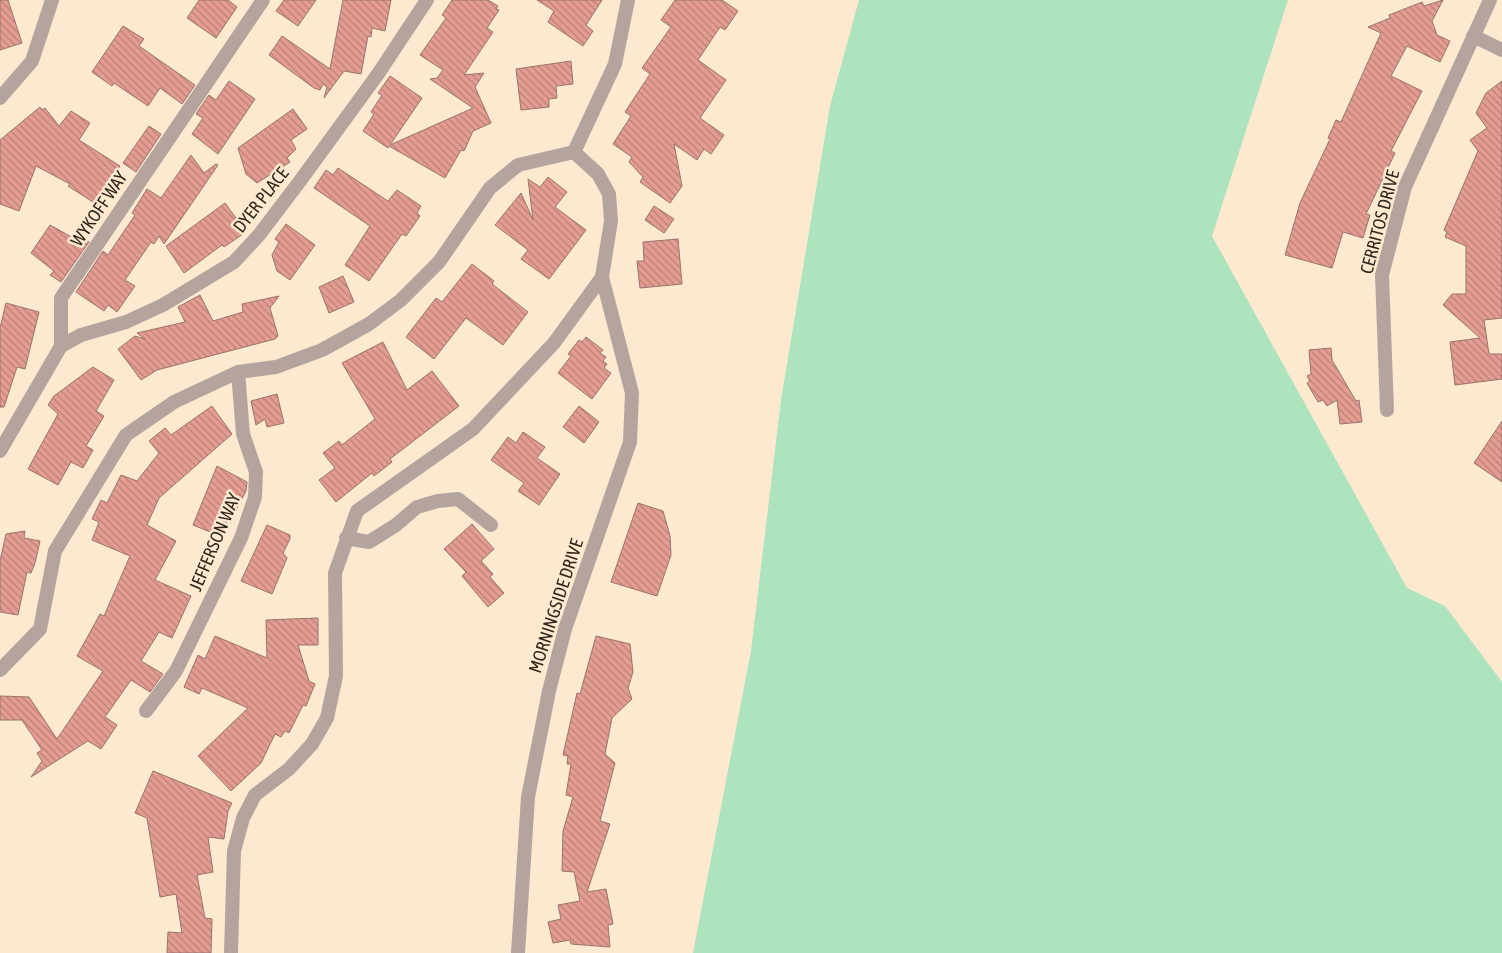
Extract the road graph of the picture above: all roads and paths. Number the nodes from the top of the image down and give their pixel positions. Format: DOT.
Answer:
graph roads {
  1 [pos="52,0"];
  2 [pos="263,0"];
  3 [pos="427,0"];
  4 [pos="1490,0"];
  5 [pos="625,2"];
  6 [pos="1472,36"];
  7 [pos="1502,50"];
  8 [pos="0,98"];
  9 [pos="574,152"];
  10 [pos="602,277"];
  11 [pos="61,346"];
  12 [pos="238,372"];
  13 [pos="1387,410"];
  14 [pos="0,451"];
  15 [pos="492,525"];
  16 [pos="346,538"];
  17 [pos="0,670"];
  18 [pos="146,711"];
  19 [pos="231,953"];
  20 [pos="518,953"];
  1 -- 8 [label="street"];
  2 -- 11 [label="street, WYKOFF WAY"];
  3 -- 11 [label="street, DYER PLACE"];
  4 -- 6 [label="street, CERRITOS DRIVE"];
  5 -- 9 [label="street"];
  6 -- 7 [label="street"];
  6 -- 13 [label="street, CERRITOS DRIVE"];
  9 -- 10 [label="street"];
  9 -- 12 [label="street"];
  10 -- 16 [label="street"];
  10 -- 20 [label="street, MORNINGSIDE DRIVE"];
  11 -- 14 [label="street"];
  12 -- 17 [label="street"];
  12 -- 18 [label="street, JEFFERSON WAY"];
  15 -- 16 [label="street"];
  16 -- 19 [label="street"];
}
